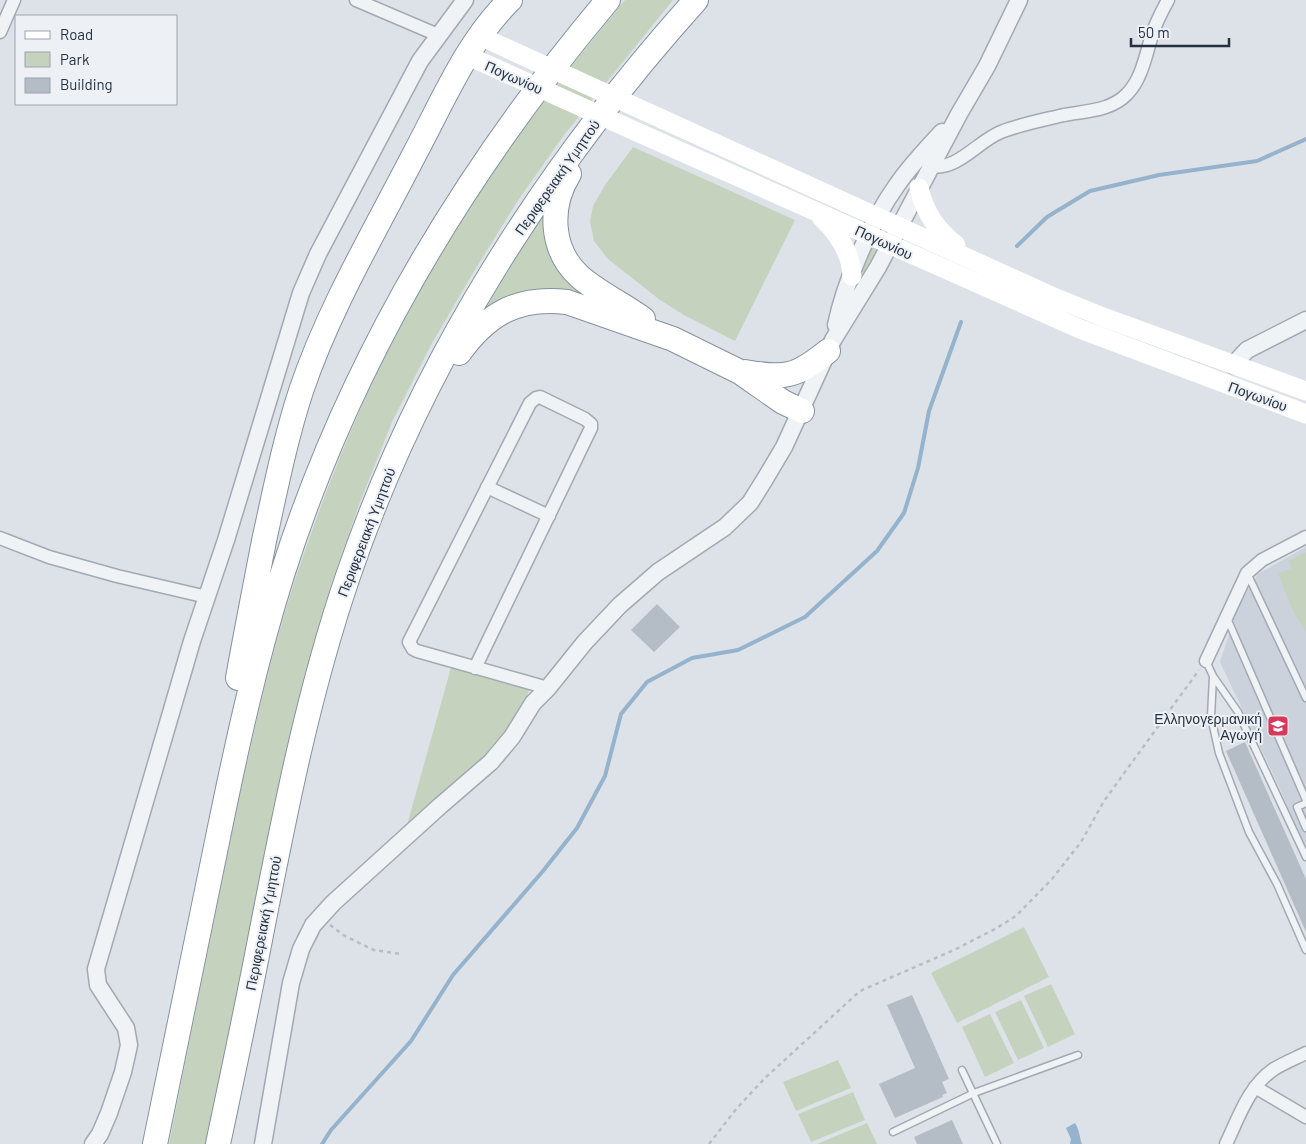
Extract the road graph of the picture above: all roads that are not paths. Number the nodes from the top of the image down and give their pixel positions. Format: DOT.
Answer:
graph roads {
  1 [pos="14,0"];
  2 [pos="356,0"];
  3 [pos="465,0"];
  4 [pos="510,0"];
  5 [pos="608,0"];
  6 [pos="696,0"];
  7 [pos="1019,0"];
  8 [pos="1168,0"];
  9 [pos="0,32"];
  10 [pos="438,35"];
  11 [pos="474,46"];
  12 [pos="602,113"];
  13 [pos="958,114"];
  14 [pos="930,166"];
  15 [pos="919,188"];
  16 [pos="810,208"];
  17 [pos="878,216"];
  18 [pos="899,226"];
  19 [pos="869,234"];
  20 [pos="890,245"];
  21 [pos="982,264"];
  22 [pos="852,276"];
  23 [pos="1306,320"];
  24 [pos="673,339"];
  25 [pos="830,346"];
  26 [pos="1233,365"];
  27 [pos="750,373"];
  28 [pos="1306,391"];
  29 [pos="804,406"];
  30 [pos="1306,414"];
  31 [pos="411,421"];
  32 [pos="487,488"];
  33 [pos="549,516"];
  34 [pos="1306,537"];
  35 [pos="0,538"];
  36 [pos="1247,573"];
  37 [pos="207,598"];
  38 [pos="1226,617"];
  39 [pos="1206,661"];
  40 [pos="475,668"];
  41 [pos="1213,676"];
  42 [pos="548,688"];
  43 [pos="1306,698"];
  44 [pos="1306,801"];
  45 [pos="1306,828"];
  46 [pos="1306,857"];
  47 [pos="213,861"];
  48 [pos="1306,950"];
  49 [pos="1306,1053"];
  50 [pos="1078,1055"];
  51 [pos="962,1070"];
  52 [pos="1255,1087"];
  53 [pos="974,1093"];
  54 [pos="1306,1117"];
  55 [pos="893,1132"];
  56 [pos="93,1144"];
  57 [pos="155,1144"];
  58 [pos="218,1144"];
  59 [pos="263,1144"];
  60 [pos="997,1144"];
  61 [pos="1226,1144"];
  1 -- 9 [label="street"];
  2 -- 10 [label="street"];
  3 -- 10 [label="street"];
  4 -- 11 [label="highway"];
  5 -- 47 [label="highway"];
  6 -- 12 [label="highway, Περιφερειακή Υμηττού"];
  7 -- 13 [label="street"];
  8 -- 14 [label="street"];
  10 -- 37 [label="street"];
  11 -- 16 [label="main road, Πογωνίου, bridge"];
  11 -- 17 [label="main road, Πογωνίου, bridge"];
  11 -- 47 [label="highway"];
  12 -- 24 [label="highway"];
  12 -- 31 [label="highway, Περιφερειακή Υμηττού"];
  13 -- 14 [label="street"];
  13 -- 17 [label="street"];
  14 -- 15 [label="street"];
  15 -- 18 [label="street"];
  15 -- 21 [label="main road"];
  16 -- 19 [label="main road, Πογωνίου"];
  16 -- 22 [label="main road"];
  17 -- 18 [label="main road, Πογωνίου"];
  17 -- 19 [label="street"];
  18 -- 20 [label="street"];
  18 -- 21 [label="main road, Πογωνίου"];
  19 -- 20 [label="main road, Πογωνίου"];
  19 -- 22 [label="street"];
  20 -- 25 [label="street"];
  20 -- 30 [label="main road, Πογωνίου"];
  21 -- 26 [label="main road, Πογωνίου"];
  22 -- 25 [label="street"];
  23 -- 26 [label="street"];
  24 -- 27 [label="highway"];
  24 -- 31 [label="highway"];
  25 -- 27 [label="highway"];
  25 -- 29 [label="street"];
  26 -- 28 [label="main road, Πογωνίου"];
  27 -- 29 [label="highway"];
  29 -- 42 [label="street"];
  31 -- 58 [label="highway, Περιφερειακή Υμηττού"];
  32 -- 33 [label="street"];
  32 -- 33 [label="street"];
  32 -- 40 [label="street"];
  33 -- 40 [label="street"];
  34 -- 36 [label="street"];
  35 -- 37 [label="street"];
  36 -- 38 [label="street"];
  36 -- 43 [label="lane"];
  37 -- 56 [label="street"];
  38 -- 39 [label="street"];
  38 -- 44 [label="lane"];
  39 -- 41 [label="lane"];
  40 -- 42 [label="street"];
  41 -- 46 [label="lane"];
  41 -- 48 [label="lane"];
  42 -- 59 [label="street"];
  44 -- 45 [label="lane"];
  47 -- 57 [label="highway"];
  49 -- 52 [label="street"];
  50 -- 53 [label="lane"];
  51 -- 53 [label="lane"];
  52 -- 54 [label="street"];
  52 -- 61 [label="street"];
  53 -- 55 [label="lane"];
  53 -- 60 [label="lane"];
}
